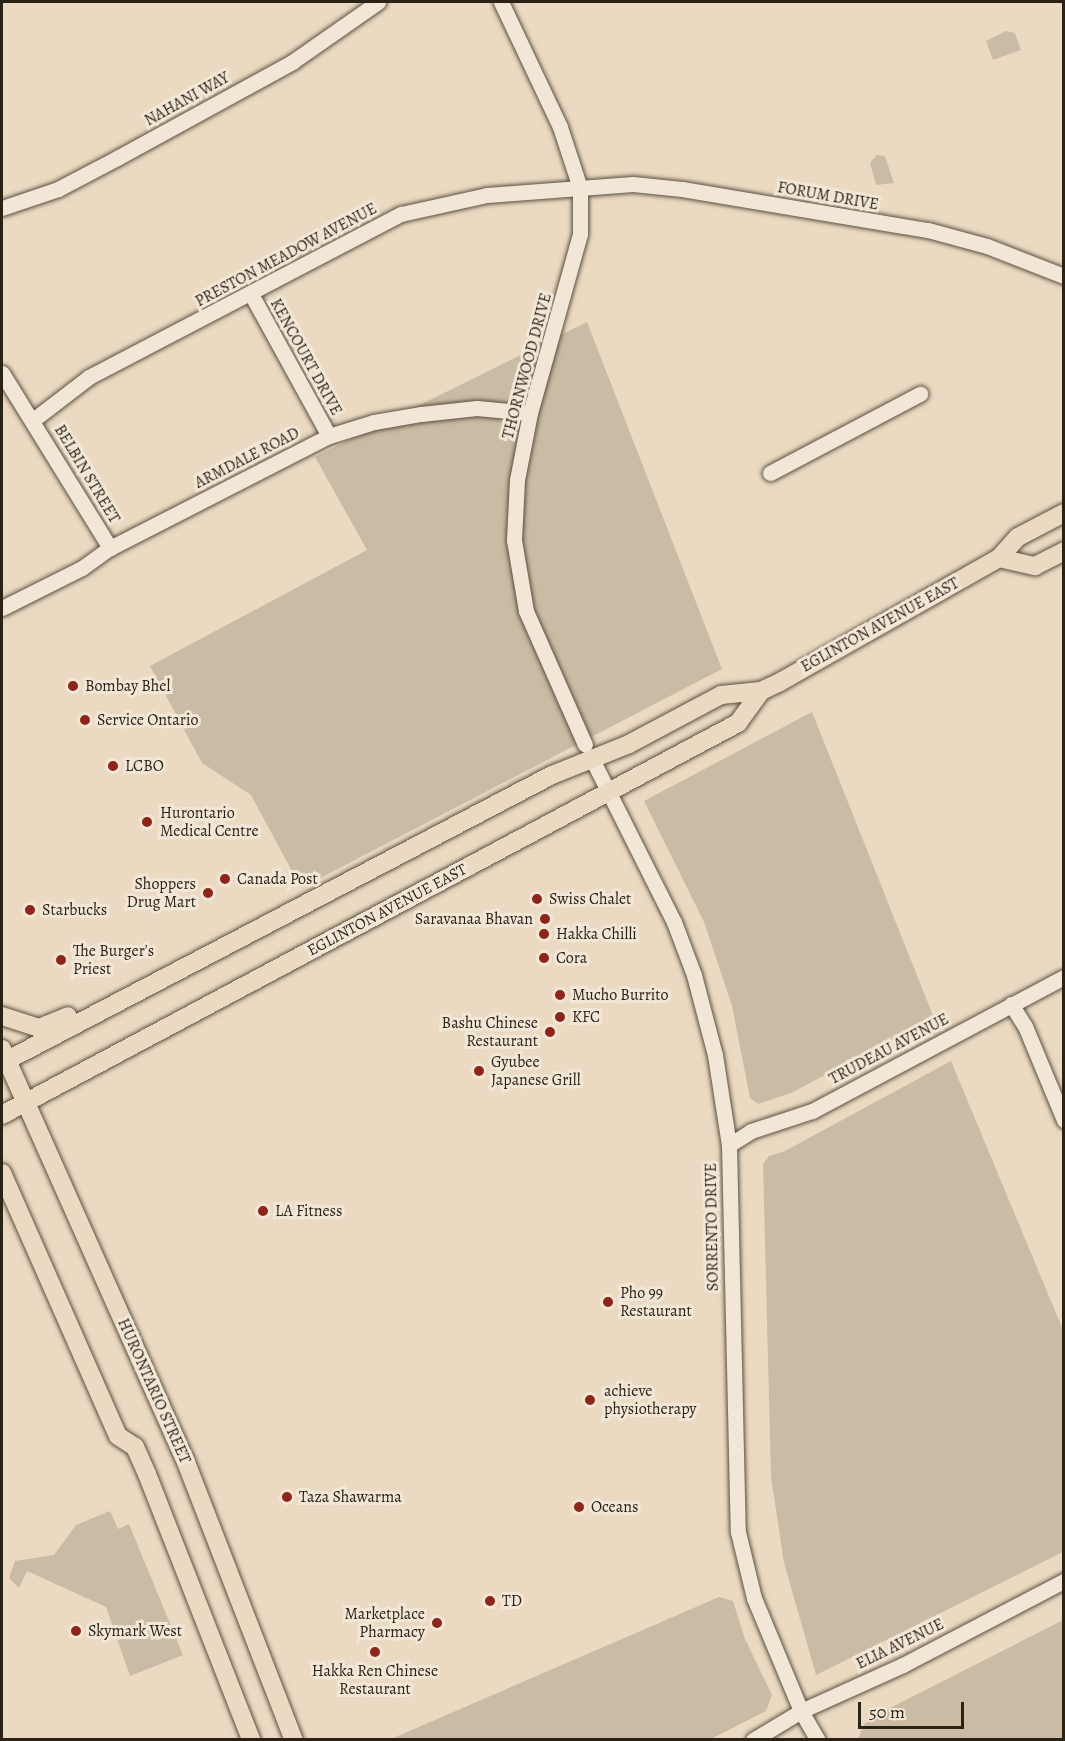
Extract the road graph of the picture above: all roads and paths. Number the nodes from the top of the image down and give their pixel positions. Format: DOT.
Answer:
graph roads {
  1 [pos="378,2"];
  2 [pos="501,2"];
  3 [pos="580,188"];
  4 [pos="2,208"];
  5 [pos="1064,276"];
  6 [pos="251,294"];
  7 [pos="2,373"];
  8 [pos="920,394"];
  9 [pos="530,412"];
  10 [pos="33,420"];
  11 [pos="329,436"];
  12 [pos="770,473"];
  13 [pos="1064,513"];
  14 [pos="110,548"];
  15 [pos="1064,551"];
  16 [pos="999,558"];
  17 [pos="2,608"];
  18 [pos="761,691"];
  19 [pos="588,752"];
  20 [pos="608,792"];
  21 [pos="1064,977"];
  22 [pos="125,998"];
  23 [pos="1011,1004"];
  24 [pos="2,1017"];
  25 [pos="3,1057"];
  26 [pos="25,1102"];
  27 [pos="2,1115"];
  28 [pos="1064,1120"];
  29 [pos="729,1145"];
  30 [pos="2,1173"];
  31 [pos="2,1185"];
  32 [pos="20,1215"];
  33 [pos="1064,1581"];
  34 [pos="801,1711"];
  35 [pos="251,1740"];
  36 [pos="294,1740"];
  37 [pos="753,1740"];
  38 [pos="818,1740"];
  1 -- 4 [label="street, NAHANI WAY"];
  2 -- 3 [label="street, THORNWOOD DRIVE"];
  3 -- 5 [label="street, FORUM DRIVE"];
  3 -- 6 [label="street, PRESTON MEADOW AVENUE"];
  3 -- 9 [label="street, THORNWOOD DRIVE"];
  6 -- 10 [label="street, PRESTON MEADOW AVENUE"];
  6 -- 11 [label="street, KENCOURT DRIVE"];
  7 -- 10 [label="street, BELBIN STREET"];
  8 -- 12 [label="street"];
  9 -- 11 [label="street, ARMDALE ROAD"];
  9 -- 19 [label="street, THORNWOOD DRIVE"];
  10 -- 14 [label="street, BELBIN STREET"];
  11 -- 14 [label="street, ARMDALE ROAD"];
  13 -- 16 [label="main road, EGLINTON AVENUE EAST"];
  14 -- 17 [label="street, ARMDALE ROAD"];
  15 -- 16 [label="main road"];
  16 -- 18 [label="main road, EGLINTON AVENUE EAST"];
  18 -- 19 [label="main road, EGLINTON AVENUE EAST"];
  18 -- 20 [label="main road, EGLINTON AVENUE EAST"];
  19 -- 20 [label="street, SORRENTO DRIVE"];
  19 -- 22 [label="main road, EGLINTON AVENUE EAST"];
  20 -- 26 [label="main road, EGLINTON AVENUE EAST"];
  20 -- 29 [label="street, SORRENTO DRIVE"];
  21 -- 23 [label="street, TRUDEAU AVENUE"];
  22 -- 24 [label="main road"];
  22 -- 25 [label="main road, EGLINTON AVENUE EAST"];
  23 -- 28 [label="street"];
  23 -- 29 [label="street, TRUDEAU AVENUE"];
  25 -- 26 [label="main road, HURONTARIO STREET"];
  26 -- 27 [label="main road, EGLINTON AVENUE EAST"];
  26 -- 36 [label="main road, HURONTARIO STREET"];
  29 -- 34 [label="street, SORRENTO DRIVE"];
  30 -- 32 [label="main road"];
  31 -- 32 [label="main road"];
  32 -- 35 [label="main road"];
  33 -- 34 [label="street, ELIA AVENUE"];
  34 -- 37 [label="street, ELIA AVENUE"];
  34 -- 38 [label="street, SORRENTO DRIVE"];
}
